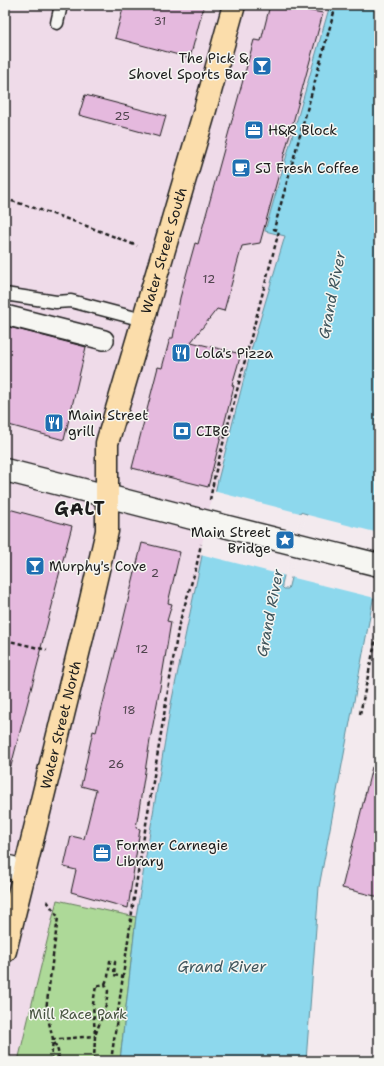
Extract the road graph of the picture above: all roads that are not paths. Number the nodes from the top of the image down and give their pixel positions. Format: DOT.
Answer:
graph roads {
  1 [pos="61,5"];
  2 [pos="234,5"];
  3 [pos="57,23"];
  4 [pos="5,294"];
  5 [pos="5,315"];
  6 [pos="143,320"];
  7 [pos="104,340"];
  8 [pos="5,470"];
  9 [pos="107,496"];
  10 [pos="379,565"];
  11 [pos="15,869"];
  12 [pos="5,951"];
  1 -- 3 [label="lane"];
  2 -- 6 [label="main road, Water Street South"];
  4 -- 6 [label="lane"];
  5 -- 7 [label="street"];
  6 -- 9 [label="main road, Water Street South"];
  8 -- 9 [label="street"];
  9 -- 10 [label="street, bridge"];
  9 -- 11 [label="main road, Water Street North"];
  11 -- 12 [label="main road, Water Street North"];
}
